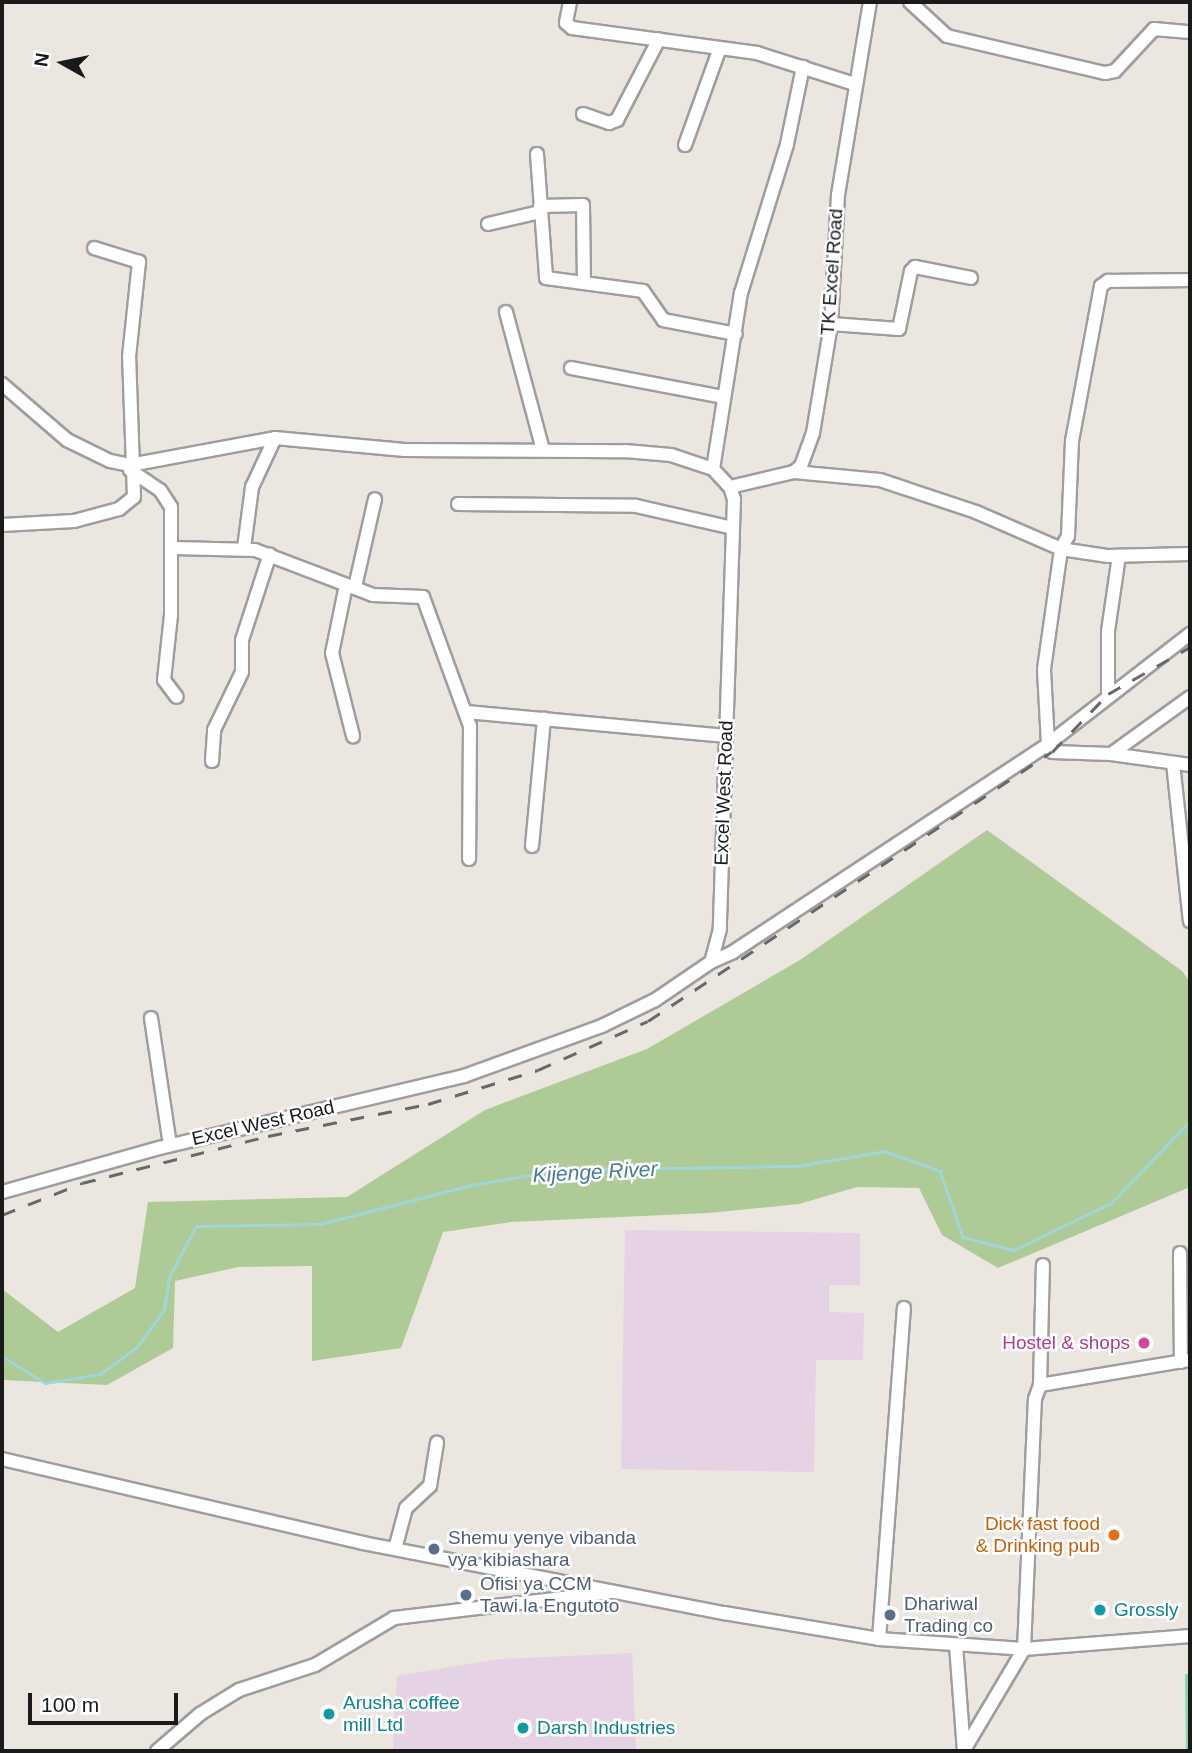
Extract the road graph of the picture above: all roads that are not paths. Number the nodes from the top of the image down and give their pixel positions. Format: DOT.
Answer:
graph roads {
  1 [pos="570,2"];
  2 [pos="870,2"];
  3 [pos="910,2"];
  4 [pos="1190,32"];
  5 [pos="659,39"];
  6 [pos="720,48"];
  7 [pos="803,67"];
  8 [pos="855,84"];
  9 [pos="583,114"];
  10 [pos="685,145"];
  11 [pos="537,154"];
  12 [pos="540,209"];
  13 [pos="488,223"];
  14 [pos="93,248"];
  15 [pos="971,278"];
  16 [pos="1190,280"];
  17 [pos="584,283"];
  18 [pos="506,312"];
  19 [pos="831,324"];
  20 [pos="736,334"];
  21 [pos="571,368"];
  22 [pos="2,384"];
  23 [pos="723,397"];
  24 [pos="275,438"];
  25 [pos="543,450"];
  26 [pos="130,468"];
  27 [pos="713,469"];
  28 [pos="794,472"];
  29 [pos="730,487"];
  30 [pos="375,499"];
  31 [pos="458,504"];
  32 [pos="2,525"];
  33 [pos="733,528"];
  34 [pos="173,548"];
  35 [pos="244,548"];
  36 [pos="1061,549"];
  37 [pos="270,554"];
  38 [pos="1190,554"];
  39 [pos="1119,556"];
  40 [pos="351,586"];
  41 [pos="1190,634"];
  42 [pos="1108,694"];
  43 [pos="1190,697"];
  44 [pos="177,698"];
  45 [pos="467,712"];
  46 [pos="544,719"];
  47 [pos="354,736"];
  48 [pos="726,736"];
  49 [pos="1050,748"];
  50 [pos="1111,754"];
  51 [pos="212,761"];
  52 [pos="1173,763"];
  53 [pos="1190,765"];
  54 [pos="532,846"];
  55 [pos="469,859"];
  56 [pos="1190,921"];
  57 [pos="711,962"];
  58 [pos="151,1018"];
  59 [pos="170,1145"];
  60 [pos="2,1192"];
  61 [pos="1180,1252"];
  62 [pos="1043,1265"];
  63 [pos="904,1308"];
  64 [pos="1186,1361"];
  65 [pos="1040,1385"];
  66 [pos="437,1443"];
  67 [pos="2,1459"];
  68 [pos="395,1549"];
  69 [pos="625,1590"];
  70 [pos="1190,1636"];
  71 [pos="879,1639"];
  72 [pos="956,1645"];
  73 [pos="1024,1649"];
  74 [pos="964,1750"];
  75 [pos="157,1751"];
  1 -- 5 [label="street"];
  2 -- 8 [label="street, TK Excel Road"];
  3 -- 4 [label="street"];
  5 -- 6 [label="street"];
  5 -- 9 [label="street"];
  6 -- 7 [label="street"];
  6 -- 10 [label="street"];
  7 -- 8 [label="street"];
  7 -- 20 [label="street"];
  8 -- 19 [label="street, TK Excel Road"];
  11 -- 12 [label="street"];
  12 -- 13 [label="street"];
  12 -- 17 [label="street"];
  12 -- 17 [label="street"];
  14 -- 26 [label="street"];
  15 -- 19 [label="street"];
  16 -- 36 [label="street"];
  17 -- 20 [label="street"];
  18 -- 25 [label="street"];
  19 -- 28 [label="street, TK Excel Road"];
  20 -- 23 [label="street"];
  21 -- 23 [label="street"];
  22 -- 26 [label="street"];
  23 -- 27 [label="street"];
  24 -- 25 [label="street"];
  24 -- 26 [label="street"];
  24 -- 35 [label="street"];
  25 -- 27 [label="street"];
  26 -- 32 [label="street"];
  26 -- 34 [label="street"];
  27 -- 29 [label="street"];
  28 -- 29 [label="street"];
  28 -- 36 [label="street"];
  29 -- 33 [label="street, Excel West Road"];
  30 -- 40 [label="street"];
  31 -- 33 [label="street"];
  33 -- 48 [label="street, Excel West Road"];
  34 -- 35 [label="street"];
  34 -- 44 [label="street"];
  35 -- 37 [label="street"];
  36 -- 39 [label="street"];
  36 -- 49 [label="street"];
  37 -- 40 [label="street"];
  37 -- 51 [label="street"];
  38 -- 39 [label="street"];
  39 -- 42 [label="street"];
  40 -- 45 [label="street"];
  40 -- 47 [label="street"];
  41 -- 42 [label="street"];
  42 -- 49 [label="street"];
  43 -- 50 [label="street"];
  45 -- 46 [label="street"];
  45 -- 55 [label="street"];
  46 -- 48 [label="street"];
  46 -- 54 [label="street"];
  48 -- 57 [label="street, Excel West Road"];
  49 -- 50 [label="street"];
  49 -- 57 [label="street"];
  50 -- 52 [label="street"];
  52 -- 53 [label="street"];
  52 -- 56 [label="street"];
  57 -- 59 [label="street, Excel West Road"];
  58 -- 59 [label="street"];
  59 -- 60 [label="street, Excel West Road"];
  61 -- 64 [label="street"];
  62 -- 65 [label="street"];
  63 -- 71 [label="street"];
  64 -- 65 [label="street"];
  65 -- 73 [label="street"];
  66 -- 68 [label="street"];
  67 -- 68 [label="street"];
  68 -- 69 [label="street"];
  69 -- 71 [label="street"];
  69 -- 75 [label="street"];
  70 -- 73 [label="street"];
  71 -- 72 [label="street"];
  72 -- 73 [label="street"];
  72 -- 74 [label="street"];
  73 -- 74 [label="street"];
}
